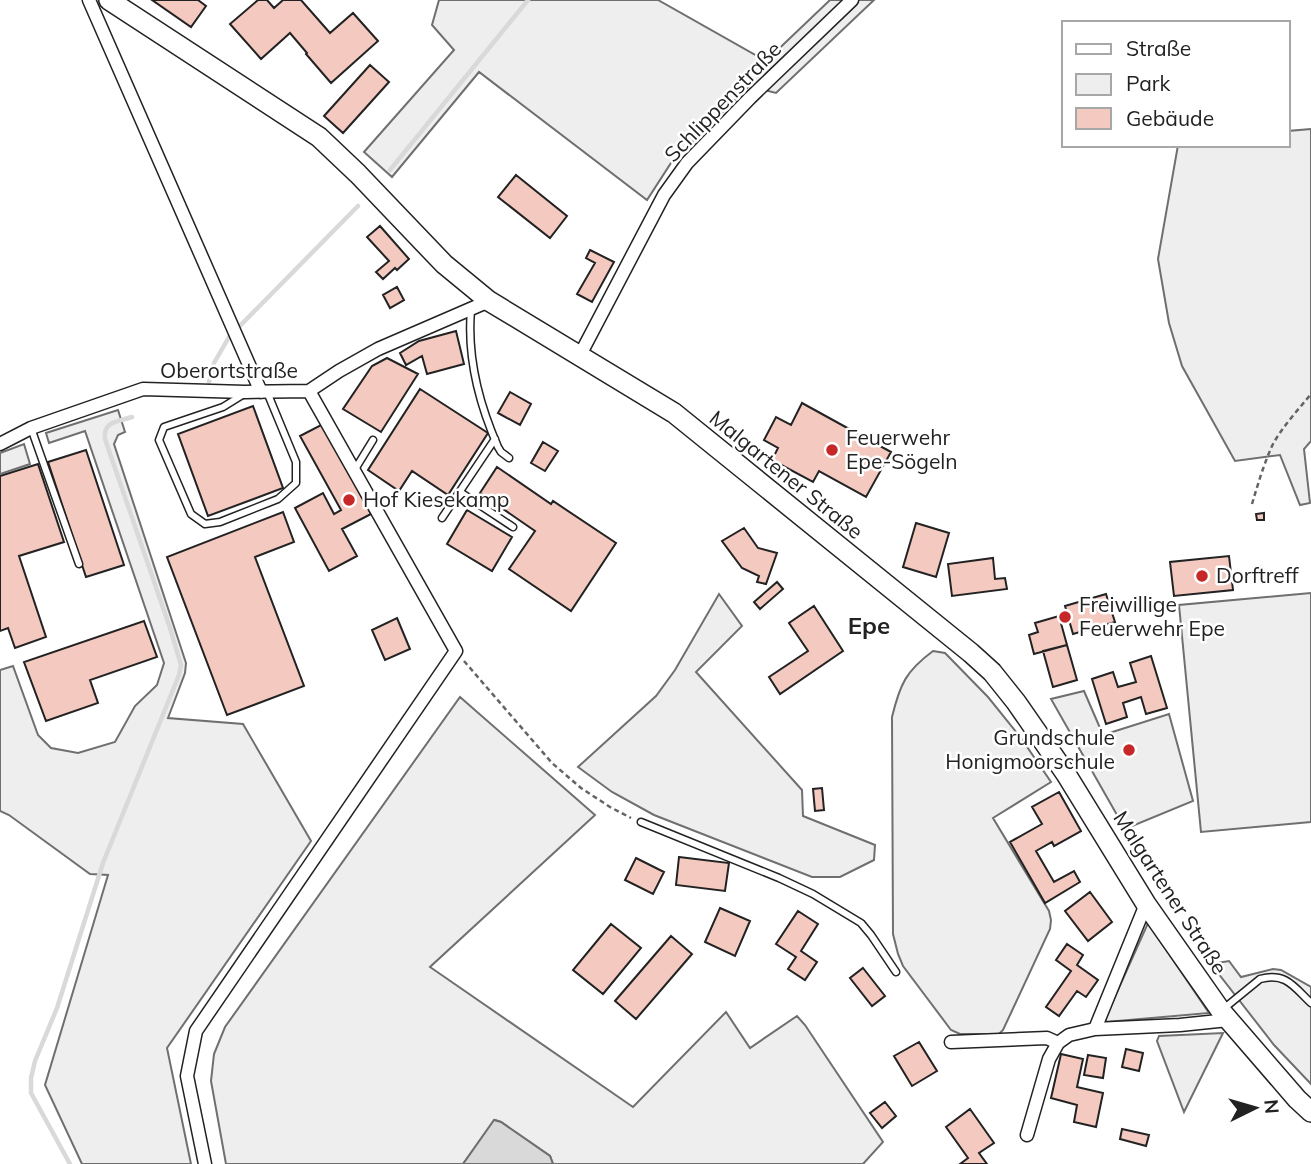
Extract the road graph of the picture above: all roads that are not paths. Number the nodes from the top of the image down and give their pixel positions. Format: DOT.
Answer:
graph roads {
  1 [pos="89,0"];
  2 [pos="109,0"];
  3 [pos="852,0"];
  4 [pos="480,304"];
  5 [pos="580,355"];
  6 [pos="309,391"];
  7 [pos="264,392"];
  8 [pos="245,393"];
  9 [pos="31,428"];
  10 [pos="495,439"];
  11 [pos="373,440"];
  12 [pos="0,444"];
  13 [pos="509,458"];
  14 [pos="355,471"];
  15 [pos="460,492"];
  16 [pos="442,518"];
  17 [pos="513,527"];
  18 [pos="79,564"];
  19 [pos="640,822"];
  20 [pos="1146,904"];
  21 [pos="897,972"];
  22 [pos="1311,1003"];
  23 [pos="1225,1015"];
  24 [pos="1095,1029"];
  25 [pos="951,1042"];
  26 [pos="1058,1043"];
  27 [pos="1311,1112"];
  28 [pos="1027,1135"];
  29 [pos="205,1164"];
  1 -- 7 [label="street"];
  2 -- 4 [label="street, Malgartener Straße"];
  3 -- 5 [label="street, Schlippenstraße"];
  4 -- 5 [label="street, Malgartener Straße"];
  4 -- 6 [label="street, Oberortstraße"];
  4 -- 10 [label="lane"];
  5 -- 20 [label="street, Malgartener Straße"];
  6 -- 7 [label="street, Oberortstraße"];
  6 -- 14 [label="street"];
  7 -- 8 [label="street, Oberortstraße"];
  7 -- 8 [label="lane"];
  8 -- 9 [label="street, Oberortstraße"];
  9 -- 12 [label="street, Oberortstraße"];
  9 -- 18 [label="lane"];
  10 -- 13 [label="lane"];
  10 -- 15 [label="lane"];
  11 -- 14 [label="lane"];
  14 -- 29 [label="street"];
  15 -- 16 [label="lane"];
  15 -- 17 [label="lane"];
  19 -- 21 [label="lane"];
  20 -- 23 [label="street, Malgartener Straße"];
  20 -- 24 [label="street"];
  22 -- 23 [label="lane"];
  23 -- 24 [label="street"];
  23 -- 27 [label="street, Malgartener Straße"];
  24 -- 26 [label="street"];
  25 -- 26 [label="street"];
  26 -- 28 [label="street"];
}
